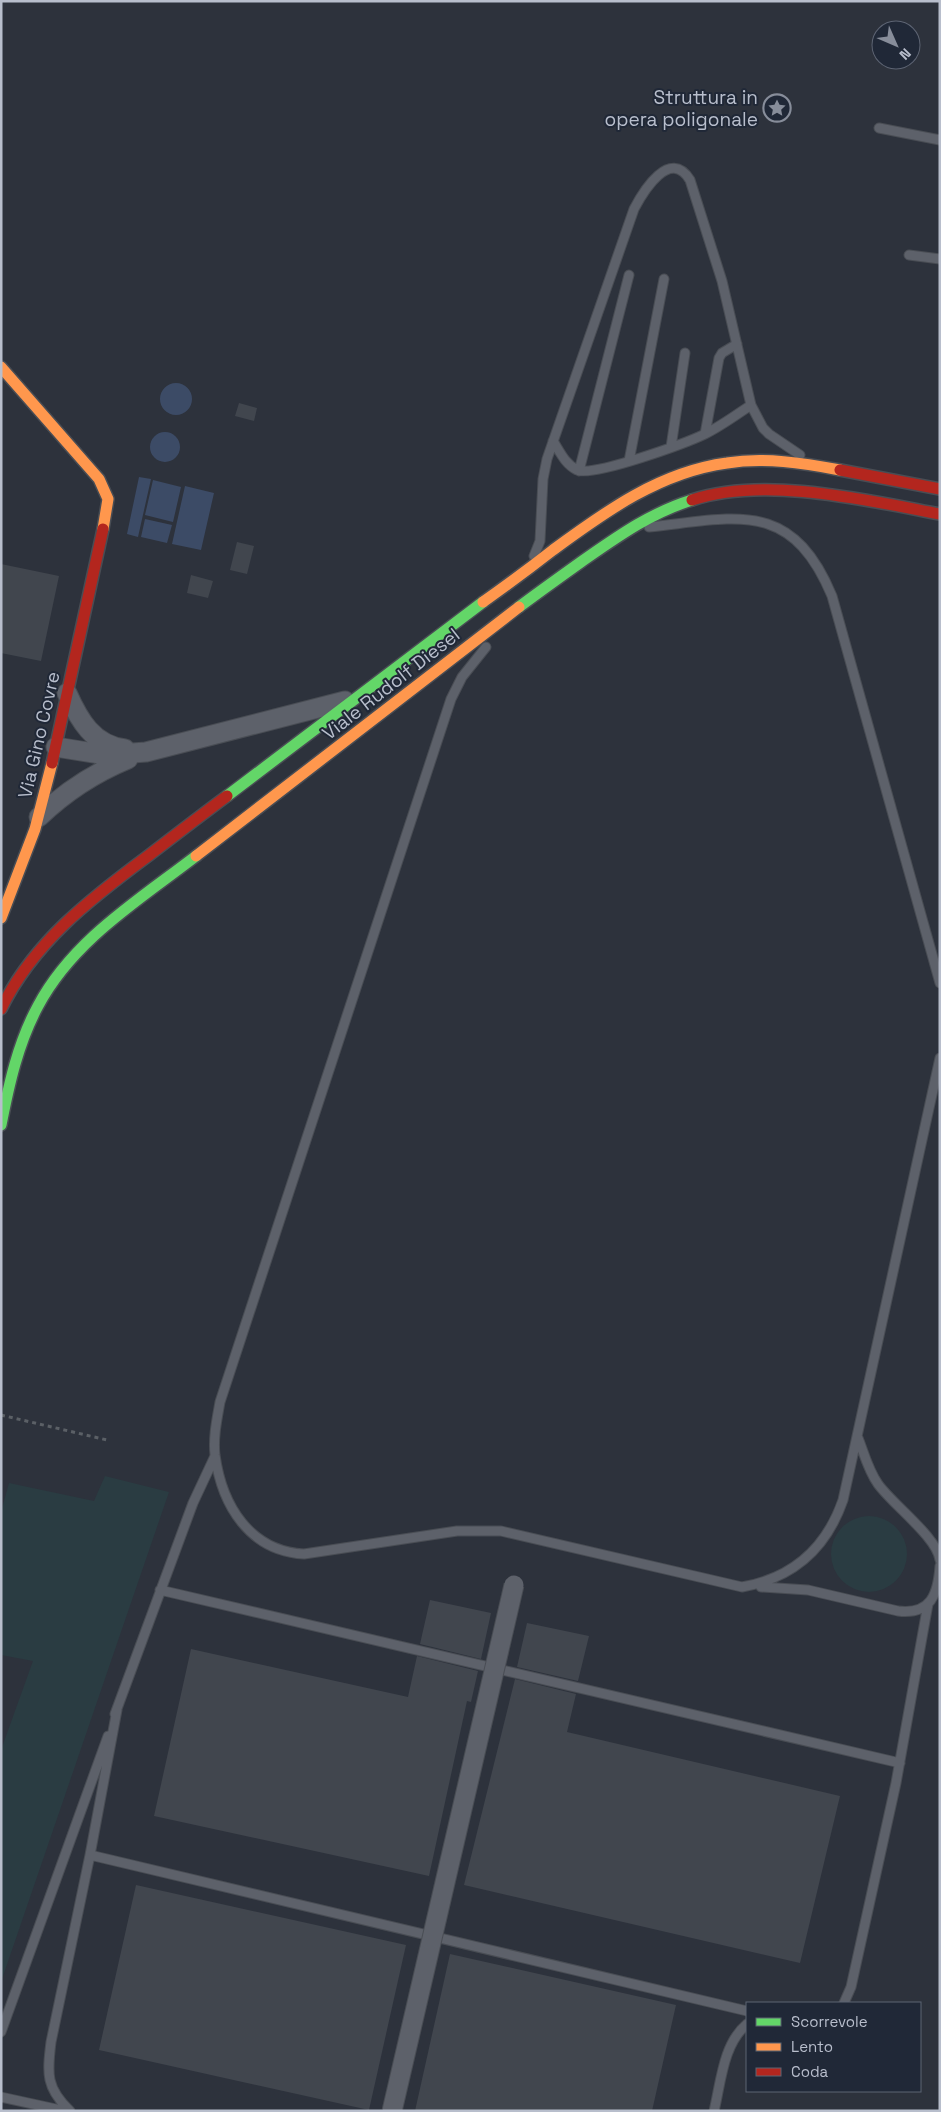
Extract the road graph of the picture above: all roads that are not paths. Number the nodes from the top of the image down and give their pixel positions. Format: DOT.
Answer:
graph roads {
  1 [pos="879,128"];
  2 [pos="940,140"];
  3 [pos="909,254"];
  4 [pos="940,259"];
  5 [pos="629,275"];
  6 [pos="664,279"];
  7 [pos="737,344"];
  8 [pos="685,353"];
  9 [pos="1,368"];
  10 [pos="751,405"];
  11 [pos="706,434"];
  12 [pos="553,441"];
  13 [pos="671,447"];
  14 [pos="629,461"];
  15 [pos="820,466"];
  16 [pos="579,471"];
  17 [pos="940,481"];
  18 [pos="912,485"];
  19 [pos="940,489"];
  20 [pos="935,514"];
  21 [pos="940,521"];
  22 [pos="627,529"];
  23 [pos="501,588"];
  24 [pos="528,600"];
  25 [pos="67,693"];
  26 [pos="353,699"];
  27 [pos="56,747"];
  28 [pos="146,752"];
  29 [pos="38,817"];
  30 [pos="1,918"];
  31 [pos="940,983"];
  32 [pos="1,1009"];
  33 [pos="940,1058"];
  34 [pos="1,1125"];
  35 [pos="858,1437"];
  36 [pos="215,1456"];
  37 [pos="940,1560"];
  38 [pos="940,1566"];
  39 [pos="514,1585"];
  40 [pos="742,1587"];
  41 [pos="160,1590"];
  42 [pos="928,1604"];
  43 [pos="117,1710"];
  44 [pos="900,1763"];
  45 [pos="90,1855"];
  46 [pos="844,2002"];
  47 [pos="746,2011"];
  48 [pos="746,2025"];
  49 [pos="1,2032"];
  50 [pos="1,2097"];
  51 [pos="20,2106"];
  52 [pos="65,2111"];
  53 [pos="70,2111"];
  54 [pos="392,2111"];
  55 [pos="714,2111"];
  1 -- 2 [label="lane"];
  3 -- 4 [label="lane"];
  5 -- 16 [label="lane"];
  6 -- 14 [label="lane"];
  7 -- 10 [label="lane"];
  7 -- 11 [label="lane"];
  7 -- 12 [label="lane"];
  8 -- 13 [label="lane"];
  9 -- 25 [label="street, Via Gino Covre"];
  10 -- 11 [label="lane"];
  10 -- 15 [label="lane"];
  11 -- 13 [label="lane"];
  12 -- 16 [label="lane"];
  12 -- 23 [label="lane"];
  13 -- 14 [label="lane"];
  14 -- 16 [label="lane"];
  15 -- 18 [label="street, Viale Rudolf Diesel"];
  15 -- 23 [label="street, Viale Rudolf Diesel"];
  17 -- 18 [label="lane"];
  18 -- 19 [label="street, Viale Rudolf Diesel"];
  20 -- 21 [label="lane"];
  20 -- 22 [label="street, Viale Rudolf Diesel"];
  22 -- 24 [label="street, Viale Rudolf Diesel"];
  22 -- 31 [label="lane"];
  23 -- 26 [label="street, Viale Rudolf Diesel"];
  24 -- 34 [label="street, Viale Rudolf Diesel"];
  24 -- 36 [label="lane"];
  25 -- 27 [label="street, Via Gino Covre"];
  25 -- 28 [label="street"];
  26 -- 28 [label="street"];
  26 -- 32 [label="street, Viale Rudolf Diesel"];
  27 -- 28 [label="street"];
  27 -- 29 [label="street, Via Gino Covre"];
  28 -- 29 [label="street"];
  29 -- 30 [label="street, Via Gino Covre"];
  33 -- 35 [label="lane"];
  35 -- 37 [label="lane"];
  35 -- 40 [label="lane"];
  36 -- 40 [label="lane"];
  36 -- 41 [label="lane"];
  38 -- 42 [label="lane"];
  39 -- 54 [label="street, bridge"];
  40 -- 42 [label="lane"];
  41 -- 43 [label="lane"];
  41 -- 44 [label="lane"];
  42 -- 44 [label="lane"];
  43 -- 45 [label="lane"];
  43 -- 49 [label="lane"];
  44 -- 46 [label="lane"];
  45 -- 47 [label="lane"];
  45 -- 53 [label="lane"];
  48 -- 55 [label="lane"];
  50 -- 51 [label="lane"];
  51 -- 52 [label="lane"];
}
